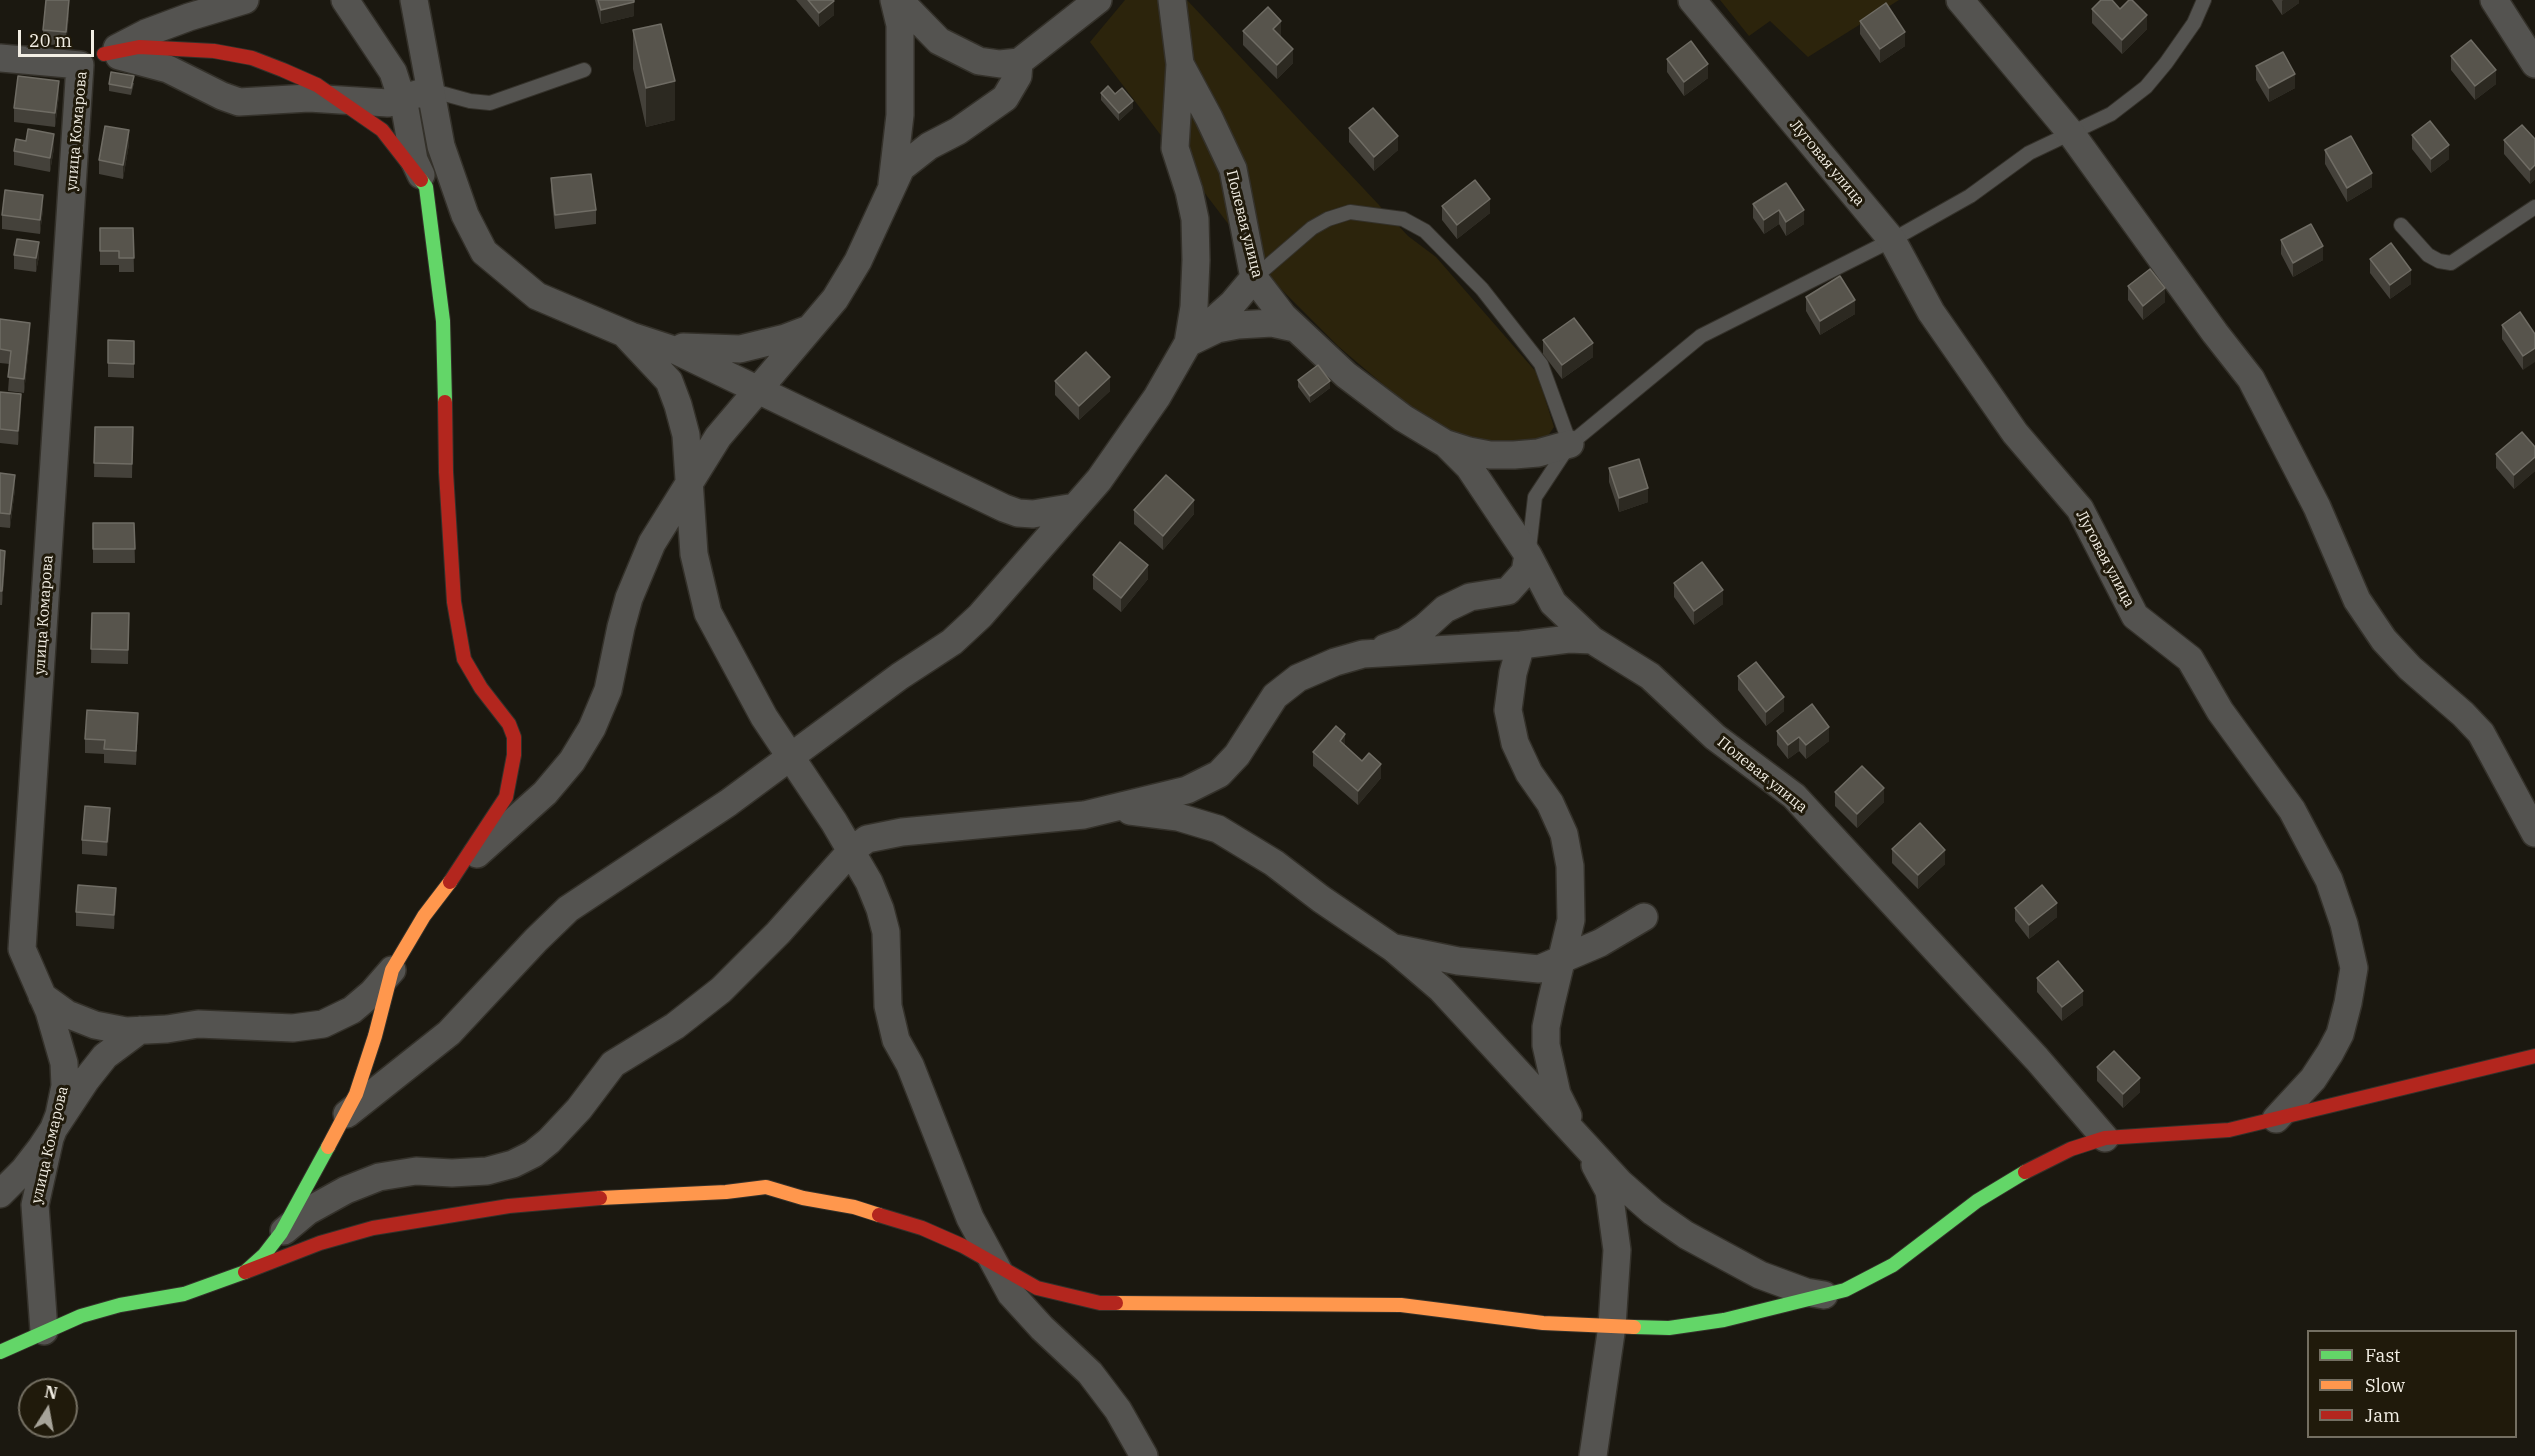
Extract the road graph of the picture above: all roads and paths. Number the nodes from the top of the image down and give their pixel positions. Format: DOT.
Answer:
graph roads {
  1 [pos="245,0"];
  2 [pos="345,0"];
  3 [pos="414,0"];
  4 [pos="894,0"];
  5 [pos="899,0"];
  6 [pos="1098,0"];
  7 [pos="1172,0"];
  8 [pos="1692,0"];
  9 [pos="1960,0"];
  10 [pos="2204,0"];
  11 [pos="2499,7"];
  12 [pos="2535,51"];
  13 [pos="0,58"];
  14 [pos="92,59"];
  15 [pos="1019,62"];
  16 [pos="1180,64"];
  17 [pos="2535,64"];
  18 [pos="584,70"];
  19 [pos="430,90"];
  20 [pos="401,99"];
  21 [pos="341,100"];
  22 [pos="2070,132"];
  23 [pos="891,187"];
  24 [pos="426,188"];
  25 [pos="2535,207"];
  26 [pos="2401,225"];
  27 [pos="1892,240"];
  28 [pos="484,252"];
  29 [pos="1254,278"];
  30 [pos="814,325"];
  31 [pos="1295,328"];
  32 [pos="624,333"];
  33 [pos="1188,343"];
  34 [pos="658,345"];
  35 [pos="757,389"];
  36 [pos="1446,444"];
  37 [pos="1570,444"];
  38 [pos="689,483"];
  39 [pos="1075,507"];
  40 [pos="1528,555"];
  41 [pos="1592,640"];
  42 [pos="1521,645"];
  43 [pos="1363,654"];
  44 [pos="791,758"];
  45 [pos="1105,810"];
  46 [pos="2535,833"];
  47 [pos="851,851"];
  48 [pos="464,864"];
  49 [pos="1644,917"];
  50 [pos="1393,948"];
  51 [pos="1563,961"];
  52 [pos="392,970"];
  53 [pos="42,996"];
  54 [pos="140,1030"];
  55 [pos="2535,1056"];
  56 [pos="346,1115"];
  57 [pos="2276,1119"];
  58 [pos="55,1126"];
  59 [pos="2105,1138"];
  60 [pos="1580,1140"];
  61 [pos="0,1194"];
  62 [pos="280,1233"];
  63 [pos="997,1267"];
  64 [pos="245,1272"];
  65 [pos="1825,1296"];
  66 [pos="1612,1326"];
  67 [pos="44,1331"];
  68 [pos="0,1352"];
  69 [pos="1144,1456"];
  70 [pos="1593,1456"];
  1 -- 14 [label="street, улица Комарова"];
  2 -- 20 [label="street"];
  3 -- 19 [label="street"];
  4 -- 23 [label="street"];
  5 -- 15 [label="street"];
  6 -- 15 [label="street"];
  7 -- 16 [label="street, Полевая улица"];
  8 -- 27 [label="street, Луговая улица"];
  9 -- 22 [label="street"];
  10 -- 22 [label="lane"];
  11 -- 12 [label="street"];
  11 -- 17 [label="street"];
  13 -- 14 [label="street"];
  14 -- 21 [label="street"];
  14 -- 21 [label="street"];
  14 -- 53 [label="street, улица Комарова"];
  15 -- 23 [label="street"];
  16 -- 29 [label="street, Полевая улица"];
  16 -- 33 [label="street"];
  18 -- 19 [label="lane"];
  19 -- 20 [label="street"];
  19 -- 28 [label="street"];
  20 -- 21 [label="street"];
  20 -- 24 [label="street"];
  21 -- 24 [label="street"];
  22 -- 27 [label="lane"];
  22 -- 46 [label="street"];
  23 -- 30 [label="street"];
  24 -- 28 [label="street"];
  24 -- 48 [label="street"];
  25 -- 26 [label="lane"];
  27 -- 37 [label="lane"];
  27 -- 57 [label="street, Луговая улица"];
  28 -- 32 [label="street"];
  29 -- 31 [label="street, Полевая улица"];
  29 -- 33 [label="street"];
  29 -- 37 [label="lane"];
  30 -- 34 [label="street"];
  30 -- 35 [label="street"];
  31 -- 33 [label="street"];
  31 -- 36 [label="street, Полевая улица"];
  32 -- 34 [label="street"];
  32 -- 38 [label="street"];
  33 -- 39 [label="street"];
  34 -- 35 [label="street"];
  35 -- 38 [label="street"];
  35 -- 39 [label="street"];
  36 -- 37 [label="street, Полевая улица"];
  36 -- 40 [label="street, Полевая улица"];
  37 -- 40 [label="lane"];
  38 -- 44 [label="street"];
  38 -- 48 [label="street"];
  39 -- 44 [label="street"];
  40 -- 41 [label="street, Полевая улица"];
  40 -- 43 [label="street"];
  41 -- 42 [label="street"];
  41 -- 59 [label="street, Полевая улица"];
  42 -- 43 [label="street"];
  42 -- 51 [label="street"];
  43 -- 45 [label="street"];
  44 -- 47 [label="street"];
  44 -- 56 [label="street"];
  45 -- 47 [label="street"];
  45 -- 50 [label="street"];
  47 -- 62 [label="street"];
  47 -- 63 [label="street"];
  48 -- 52 [label="street"];
  49 -- 51 [label="street"];
  50 -- 51 [label="street"];
  50 -- 60 [label="street"];
  51 -- 60 [label="street"];
  52 -- 54 [label="street"];
  52 -- 56 [label="street"];
  53 -- 54 [label="street"];
  53 -- 58 [label="street, улица Комарова"];
  54 -- 58 [label="street"];
  55 -- 57 [label="street"];
  56 -- 62 [label="street"];
  57 -- 59 [label="street"];
  58 -- 61 [label="street"];
  58 -- 67 [label="street, улица Комарова"];
  59 -- 65 [label="street"];
  60 -- 65 [label="street"];
  60 -- 66 [label="street"];
  62 -- 64 [label="street"];
  63 -- 64 [label="street"];
  63 -- 66 [label="street"];
  63 -- 69 [label="street"];
  64 -- 67 [label="street"];
  65 -- 66 [label="street"];
  66 -- 70 [label="street"];
  67 -- 68 [label="street"];
}
